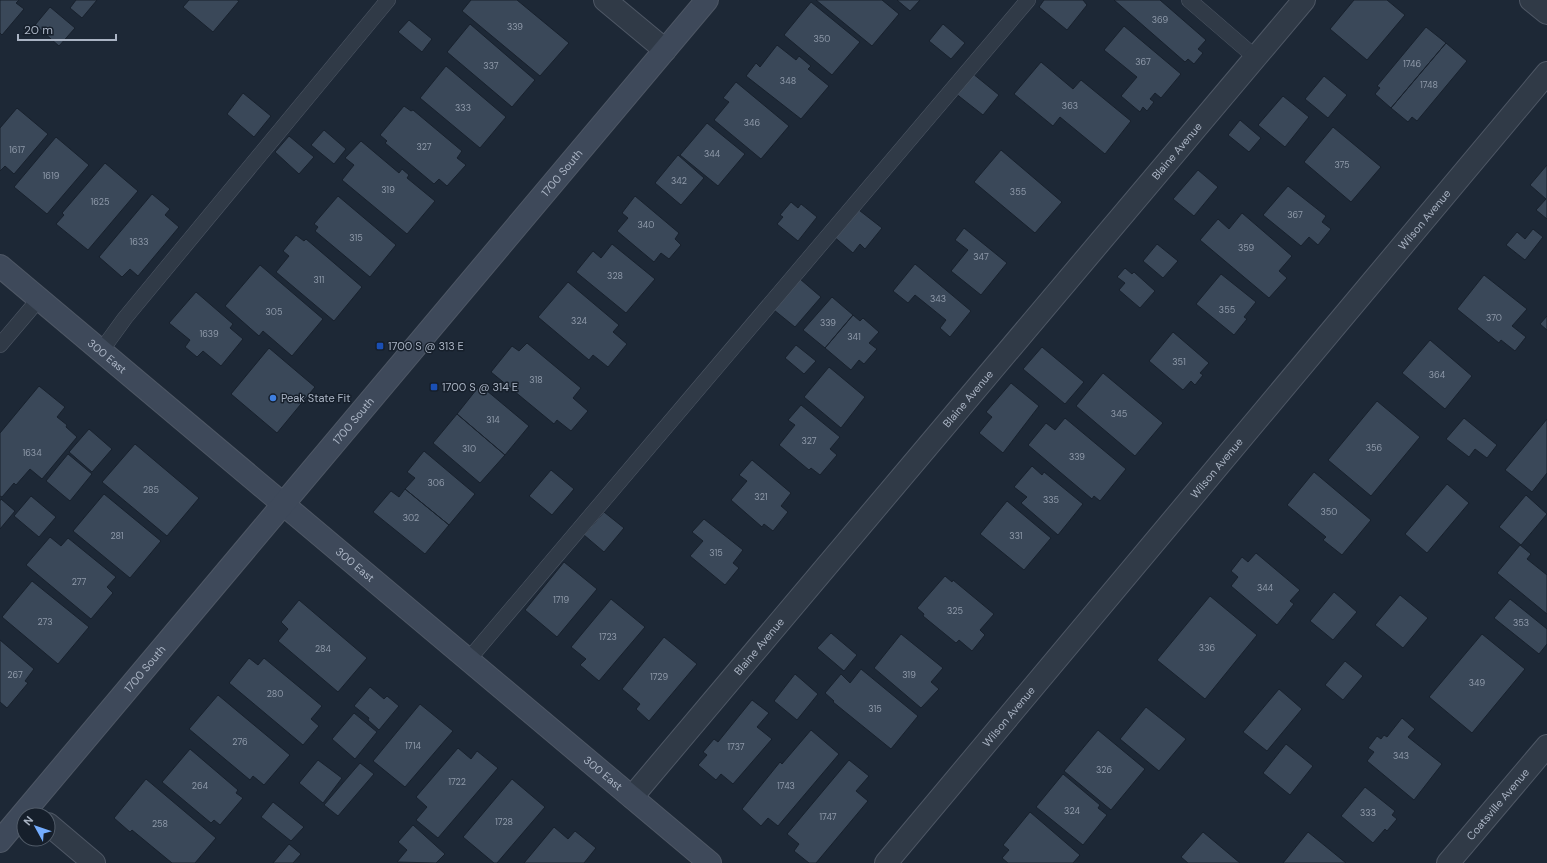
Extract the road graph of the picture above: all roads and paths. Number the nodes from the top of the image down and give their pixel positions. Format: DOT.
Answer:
graph roads {
  1 [pos="388,0"];
  2 [pos="606,0"];
  3 [pos="707,0"];
  4 [pos="1028,0"];
  5 [pos="1189,0"];
  6 [pos="1304,0"];
  7 [pos="1531,0"];
  8 [pos="1547,13"];
  9 [pos="665,50"];
  10 [pos="1255,57"];
  11 [pos="1547,73"];
  12 [pos="0,266"];
  13 [pos="39,299"];
  14 [pos="0,346"];
  15 [pos="101,351"];
  16 [pos="284,505"];
  17 [pos="469,660"];
  18 [pos="1547,746"];
  19 [pos="632,797"];
  20 [pos="36,807"];
  21 [pos="16,826"];
  22 [pos="56,831"];
  23 [pos="0,841"];
  24 [pos="94,863"];
  25 [pos="710,863"];
  26 [pos="886,863"];
  27 [pos="1448,863"];
  1 -- 15 [label="lane"];
  2 -- 9 [label="street"];
  3 -- 9 [label="street, 1700 South"];
  4 -- 17 [label="lane"];
  5 -- 10 [label="lane"];
  6 -- 10 [label="street, Blaine Avenue"];
  7 -- 8 [label="street"];
  9 -- 16 [label="street, 1700 South"];
  10 -- 19 [label="street, Blaine Avenue"];
  11 -- 26 [label="street, Wilson Avenue"];
  12 -- 13 [label="street, 300 East"];
  13 -- 14 [label="lane"];
  13 -- 15 [label="street, 300 East"];
  15 -- 16 [label="street, 300 East"];
  16 -- 17 [label="street, 300 East"];
  16 -- 20 [label="street, 1700 South"];
  17 -- 19 [label="street, 300 East"];
  18 -- 27 [label="street, Coatsville Avenue"];
  19 -- 25 [label="street, 300 East"];
  21 -- 23 [label="street, 1700 South"];
  22 -- 24 [label="street"];
}
